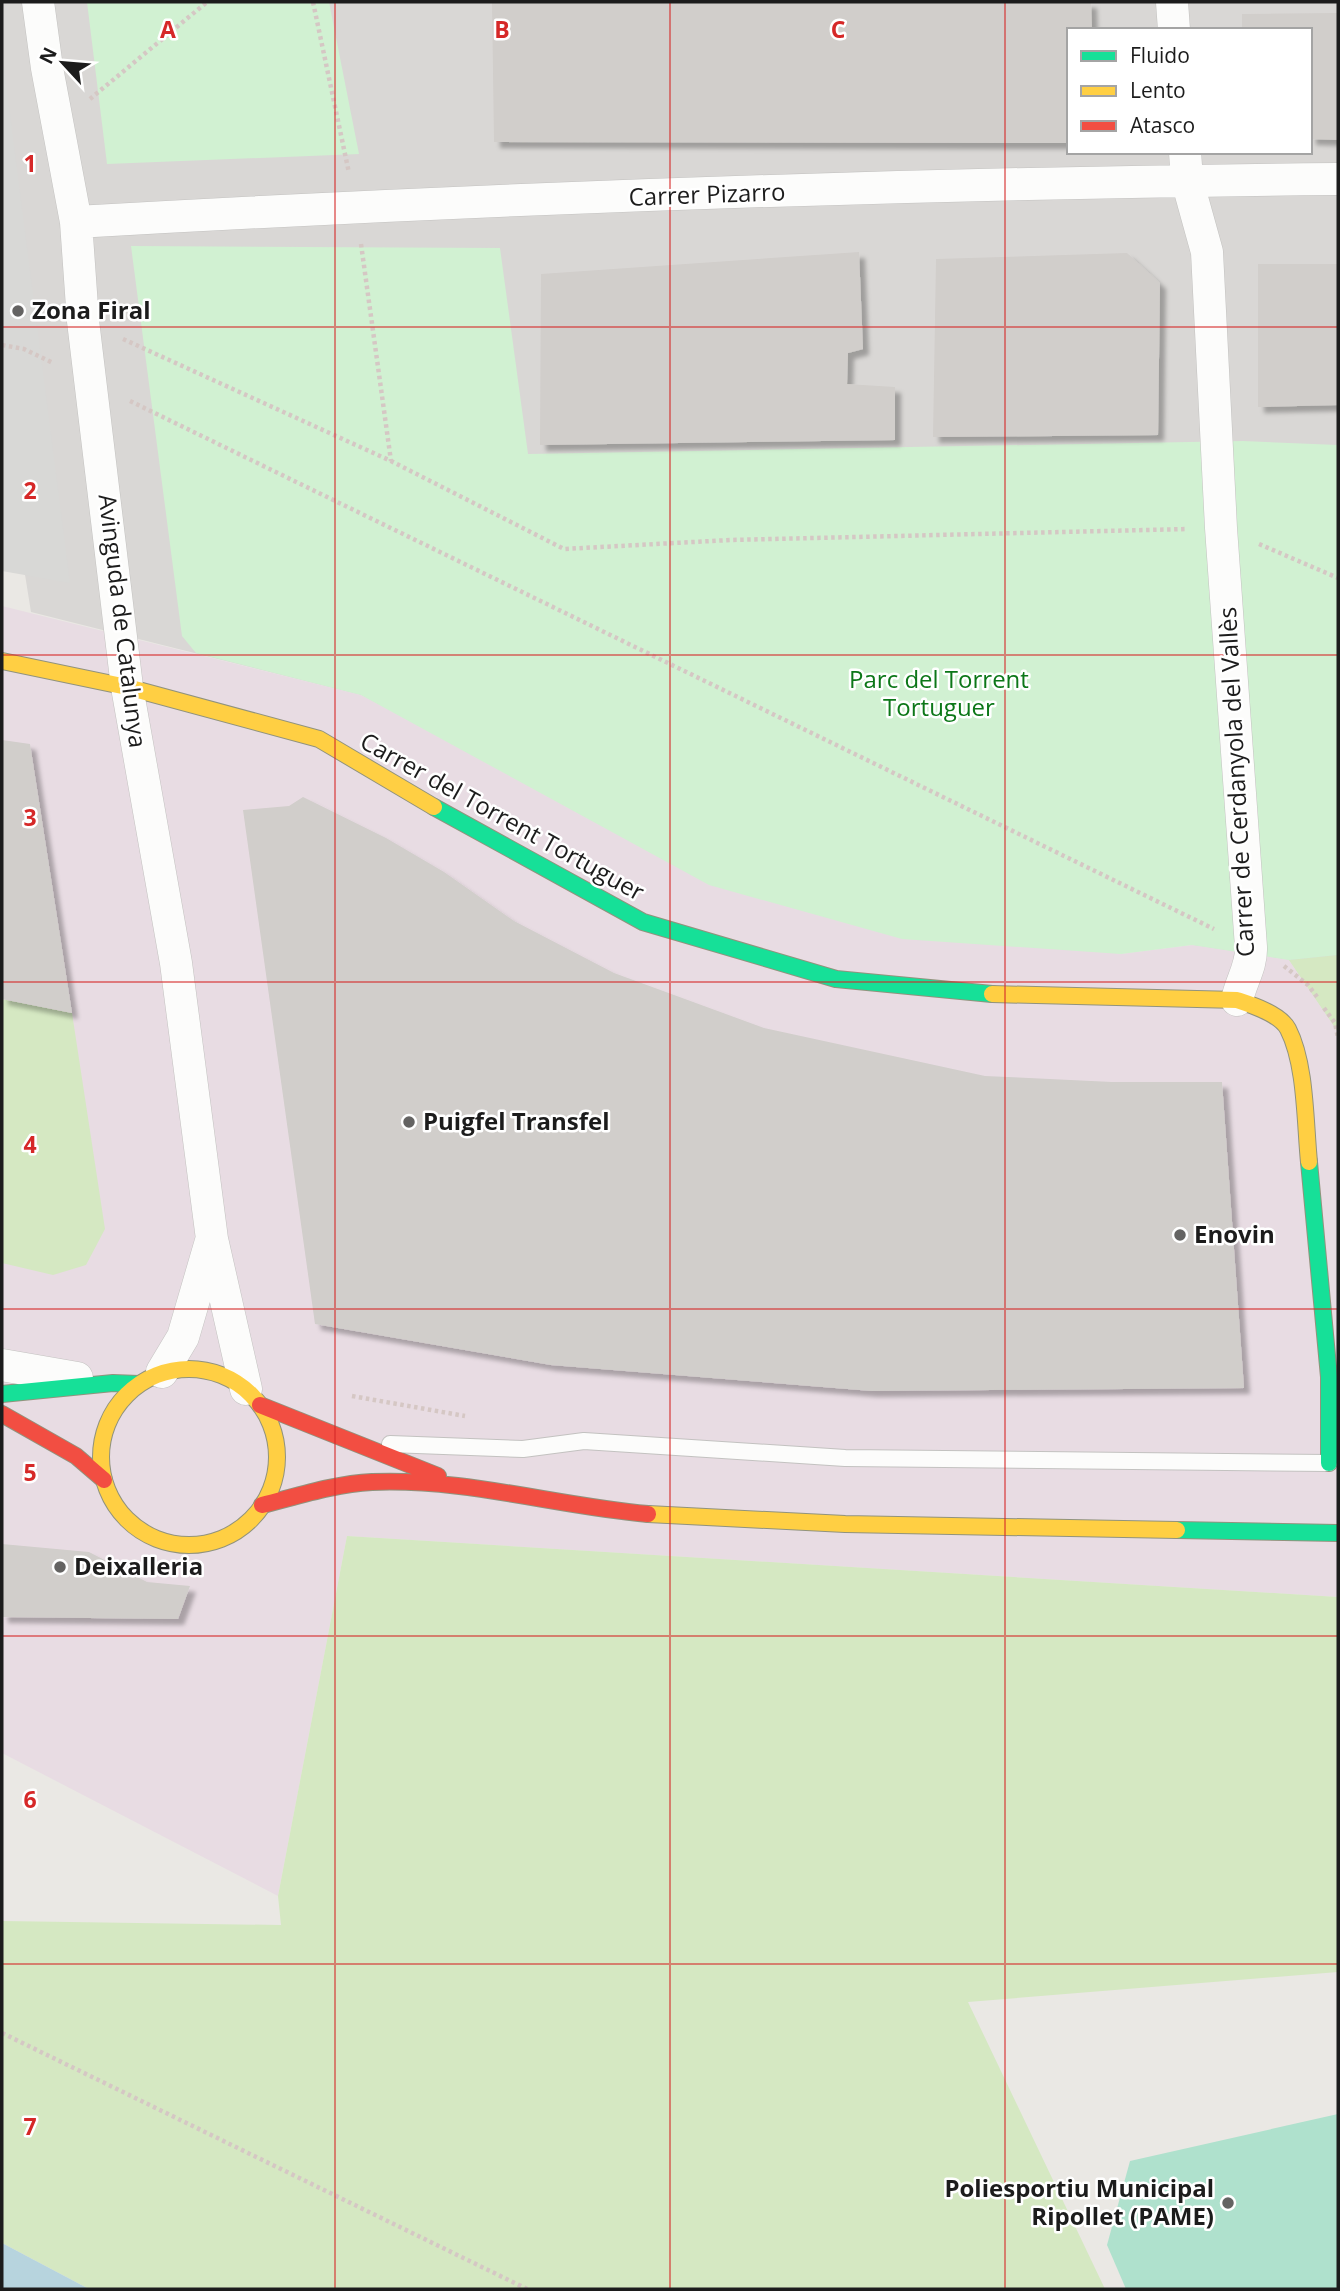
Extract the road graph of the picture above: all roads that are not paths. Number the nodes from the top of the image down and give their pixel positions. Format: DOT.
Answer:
graph roads {
  1 [pos="38,2"];
  2 [pos="1172,2"];
  3 [pos="1174,28"];
  4 [pos="1186,166"];
  5 [pos="1338,179"];
  6 [pos="76,222"];
  7 [pos="2,661"];
  8 [pos="127,687"];
  9 [pos="1237,1000"];
  10 [pos="212,1239"];
  11 [pos="2,1365"];
  12 [pos="138,1380"];
  13 [pos="2,1394"];
  14 [pos="253,1397"];
  15 [pos="2,1415"];
  16 [pos="359,1443"];
  17 [pos="1334,1463"];
  18 [pos="104,1480"];
  19 [pos="462,1487"];
  20 [pos="262,1506"];
  21 [pos="1338,1533"];
  1 -- 6 [label="street, Avinguda de Catalunya"];
  2 -- 3 [label="street"];
  4 -- 5 [label="street, Carrer Pizarro"];
  4 -- 6 [label="street, Carrer Pizarro"];
  4 -- 9 [label="street, Carrer de Cerdanyola del Vallès"];
  6 -- 8 [label="street, Avinguda de Catalunya"];
  7 -- 8 [label="main road, Carrer del Torrent Tortuguer"];
  8 -- 9 [label="main road, Carrer del Torrent Tortuguer"];
  8 -- 10 [label="street, Avinguda de Catalunya"];
  9 -- 17 [label="main road"];
  10 -- 12 [label="street, Avinguda de Catalunya"];
  10 -- 14 [label="street, Avinguda de Catalunya"];
  11 -- 12 [label="street"];
  12 -- 13 [label="main road"];
  12 -- 14 [label="main road"];
  12 -- 18 [label="main road"];
  14 -- 16 [label="main road"];
  14 -- 20 [label="main road"];
  15 -- 18 [label="main road"];
  16 -- 17 [label="lane"];
  16 -- 19 [label="main road"];
  18 -- 20 [label="main road"];
  19 -- 20 [label="main road"];
  19 -- 21 [label="main road"];
}
